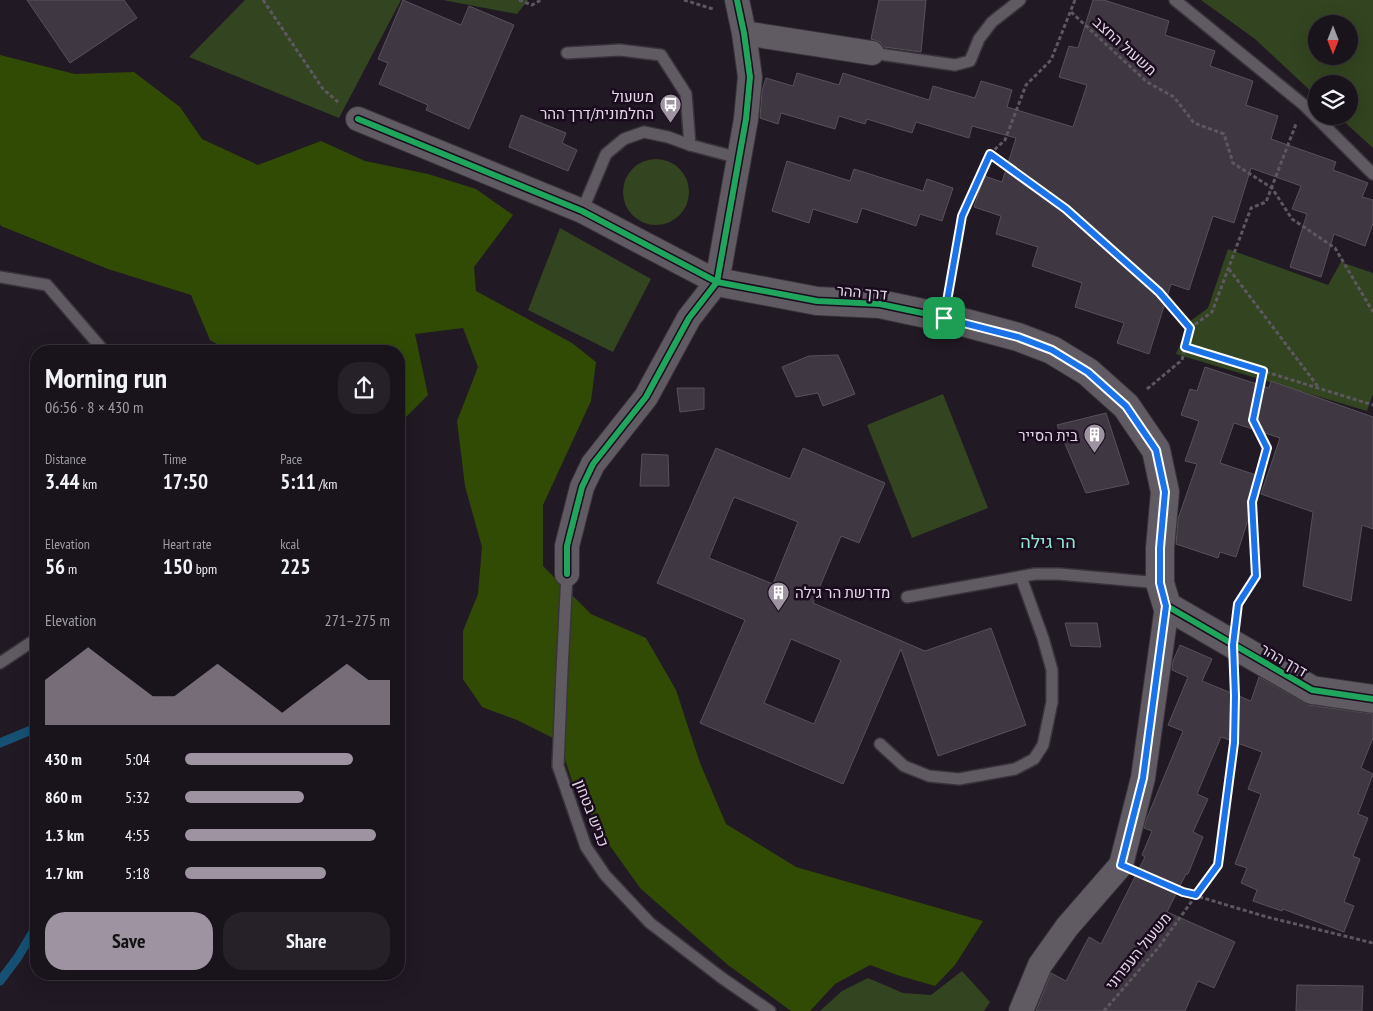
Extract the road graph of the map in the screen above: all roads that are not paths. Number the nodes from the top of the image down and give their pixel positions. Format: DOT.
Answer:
graph roads {
  1 [pos="737,0"];
  2 [pos="1020,0"];
  3 [pos="1176,0"];
  4 [pos="744,33"];
  5 [pos="567,53"];
  6 [pos="872,53"];
  7 [pos="358,119"];
  8 [pos="690,145"];
  9 [pos="740,158"];
  10 [pos="1373,174"];
  11 [pos="582,211"];
  12 [pos="0,277"];
  13 [pos="717,282"];
  14 [pos="99,345"];
  15 [pos="567,574"];
  16 [pos="1021,576"];
  17 [pos="1163,595"];
  18 [pos="907,597"];
  19 [pos="30,643"];
  20 [pos="0,663"];
  21 [pos="1373,699"];
  22 [pos="880,744"];
  23 [pos="770,1011"];
  24 [pos="1021,1011"];
  1 -- 4 [label="street"];
  2 -- 6 [label="lane"];
  3 -- 10 [label="lane"];
  4 -- 6 [label="street"];
  4 -- 9 [label="street"];
  5 -- 8 [label="lane"];
  7 -- 11 [label="street"];
  8 -- 9 [label="lane"];
  8 -- 11 [label="lane"];
  9 -- 13 [label="street"];
  11 -- 13 [label="street"];
  12 -- 14 [label="lane"];
  13 -- 15 [label="street"];
  13 -- 17 [label="street, דרך ההר"];
  15 -- 23 [label="lane, כביש בטחון"];
  16 -- 17 [label="lane"];
  16 -- 18 [label="lane"];
  16 -- 22 [label="lane"];
  17 -- 21 [label="street, דרך ההר"];
  17 -- 24 [label="street"];
  19 -- 20 [label="lane"];
}
